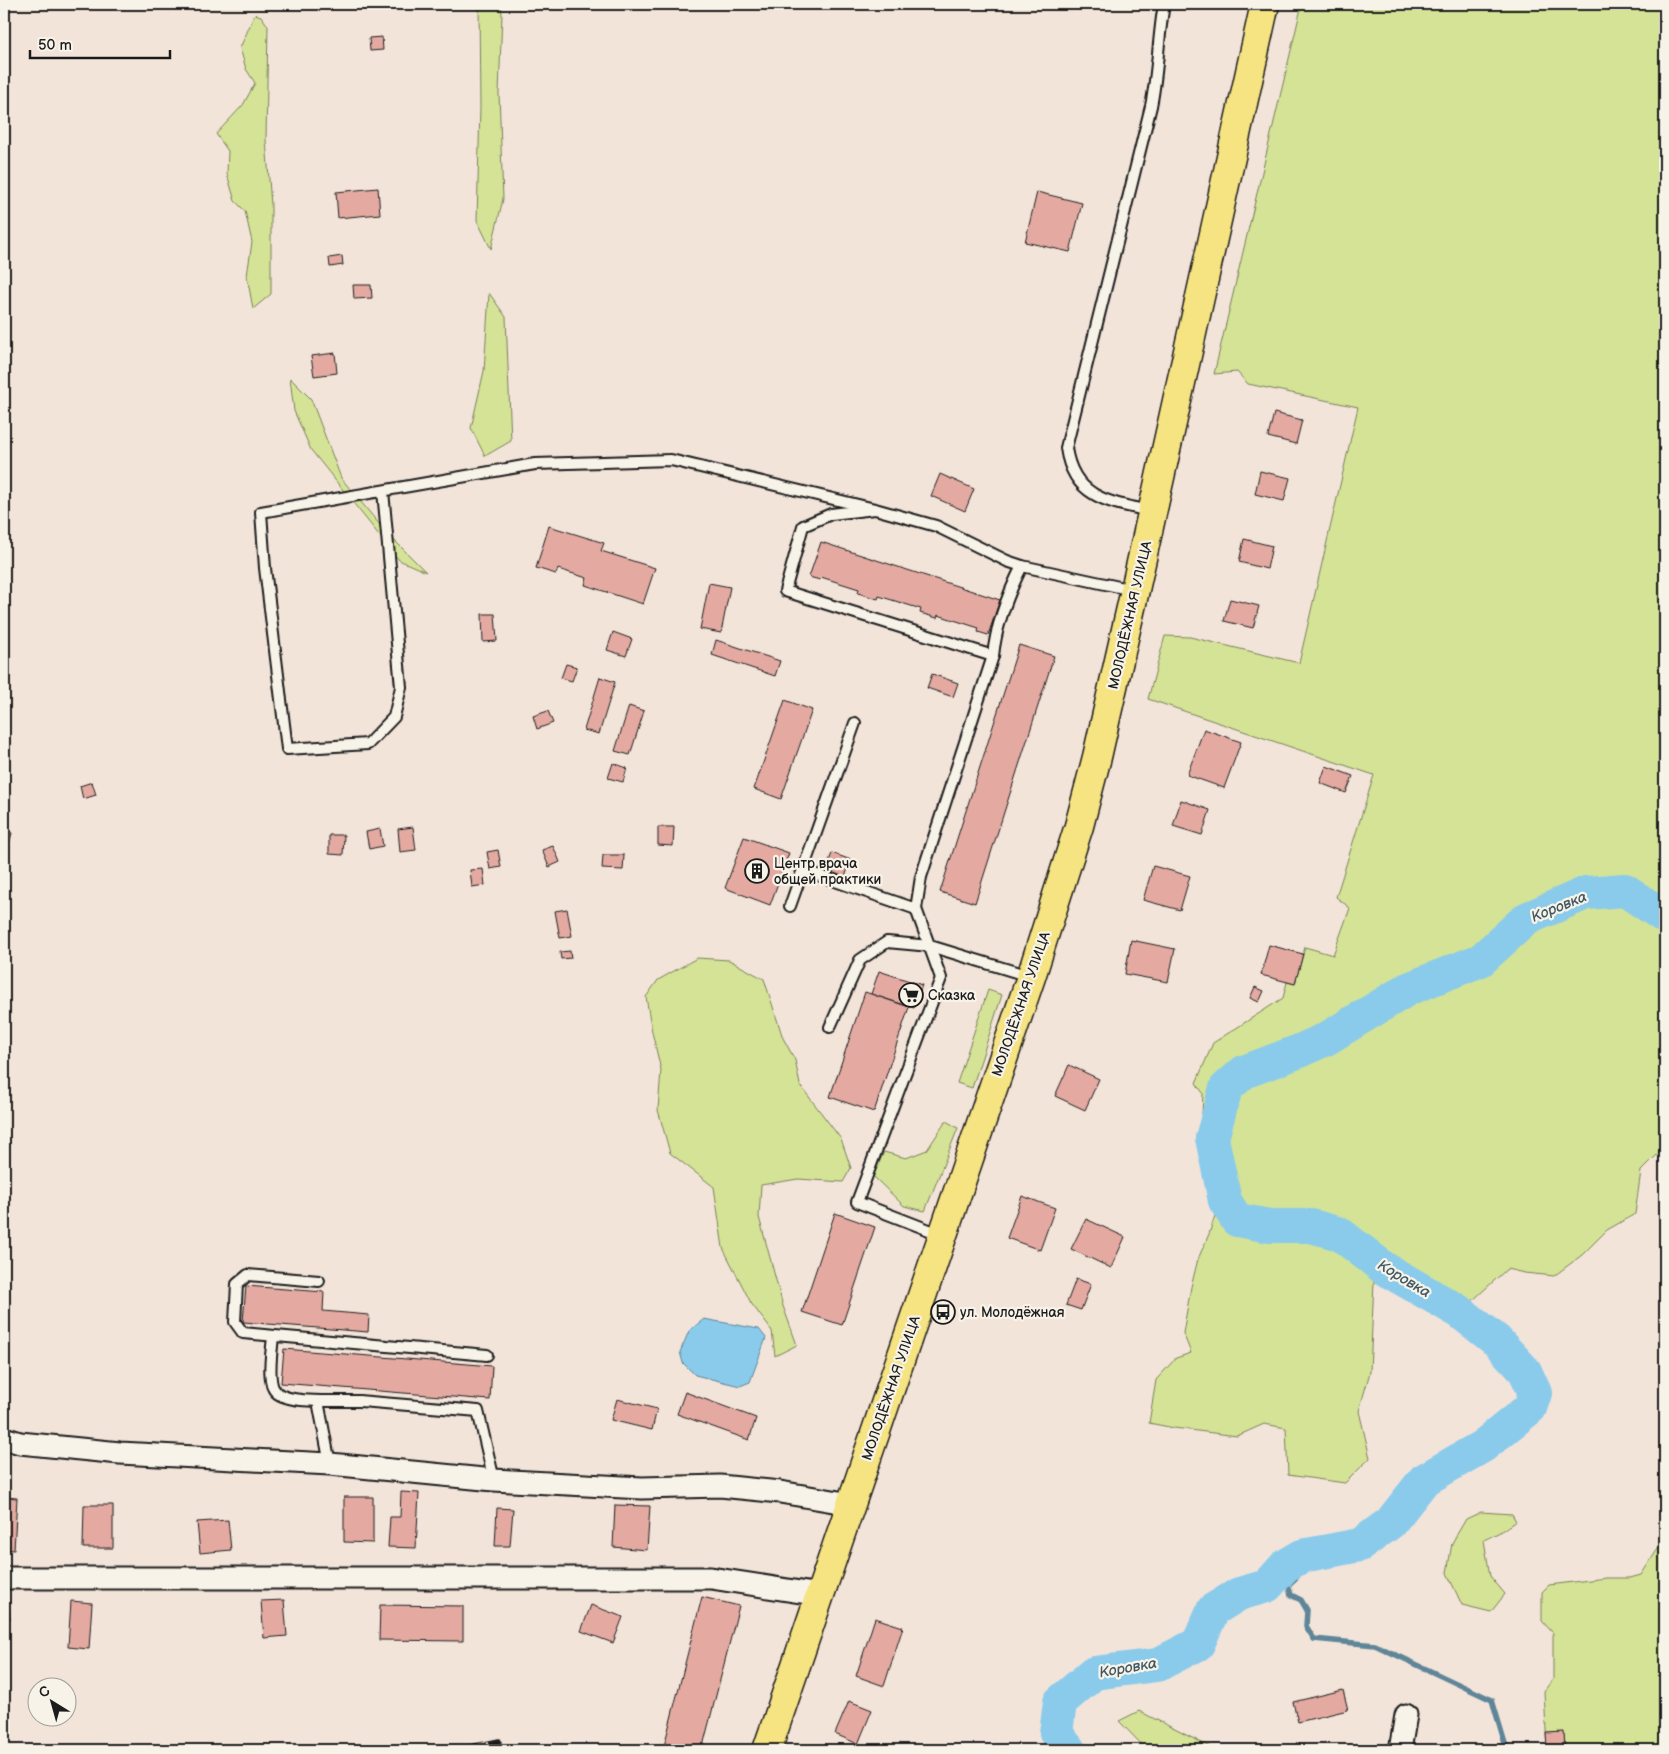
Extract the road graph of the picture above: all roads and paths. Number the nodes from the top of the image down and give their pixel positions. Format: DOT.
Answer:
graph roads {
  1 [pos="1164,4"];
  2 [pos="1265,4"];
  3 [pos="383,491"];
  4 [pos="875,509"];
  5 [pos="1153,512"];
  6 [pos="1022,566"];
  7 [pos="1135,590"];
  8 [pos="993,656"];
  9 [pos="855,723"];
  10 [pos="803,870"];
  11 [pos="790,906"];
  12 [pos="916,909"];
  13 [pos="930,946"];
  14 [pos="1031,977"];
  15 [pos="830,1027"];
  16 [pos="943,1235"];
  17 [pos="319,1281"];
  18 [pos="273,1336"];
  19 [pos="487,1354"];
  20 [pos="318,1401"];
  21 [pos="4,1438"];
  22 [pos="330,1464"];
  23 [pos="494,1480"];
  24 [pos="851,1504"];
  25 [pos="4,1578"];
  26 [pos="820,1595"];
  27 [pos="1406,1714"];
  28 [pos="767,1750"];
  29 [pos="1400,1750"];
  1 -- 5 [label="lane"];
  2 -- 5 [label="main road, МОЛОДЁЖНАЯ УЛИЦА"];
  3 -- 3 [label="lane"];
  3 -- 4 [label="lane"];
  4 -- 6 [label="lane"];
  4 -- 8 [label="lane"];
  5 -- 7 [label="main road, МОЛОДЁЖНАЯ УЛИЦА"];
  6 -- 7 [label="lane"];
  6 -- 8 [label="lane"];
  7 -- 14 [label="main road, МОЛОДЁЖНАЯ УЛИЦА"];
  8 -- 12 [label="lane"];
  9 -- 10 [label="lane"];
  10 -- 11 [label="lane"];
  10 -- 12 [label="lane"];
  12 -- 13 [label="lane"];
  13 -- 14 [label="lane"];
  13 -- 15 [label="lane"];
  13 -- 16 [label="lane"];
  14 -- 16 [label="main road, МОЛОДЁЖНАЯ УЛИЦА"];
  16 -- 24 [label="main road, МОЛОДЁЖНАЯ УЛИЦА"];
  17 -- 18 [label="lane"];
  18 -- 19 [label="lane"];
  18 -- 20 [label="lane"];
  20 -- 22 [label="lane"];
  20 -- 23 [label="lane"];
  21 -- 22 [label="street"];
  22 -- 23 [label="street"];
  23 -- 24 [label="street"];
  24 -- 26 [label="main road, МОЛОДЁЖНАЯ УЛИЦА"];
  25 -- 26 [label="street"];
  26 -- 28 [label="main road, МОЛОДЁЖНАЯ УЛИЦА"];
  27 -- 29 [label="street"];
}
